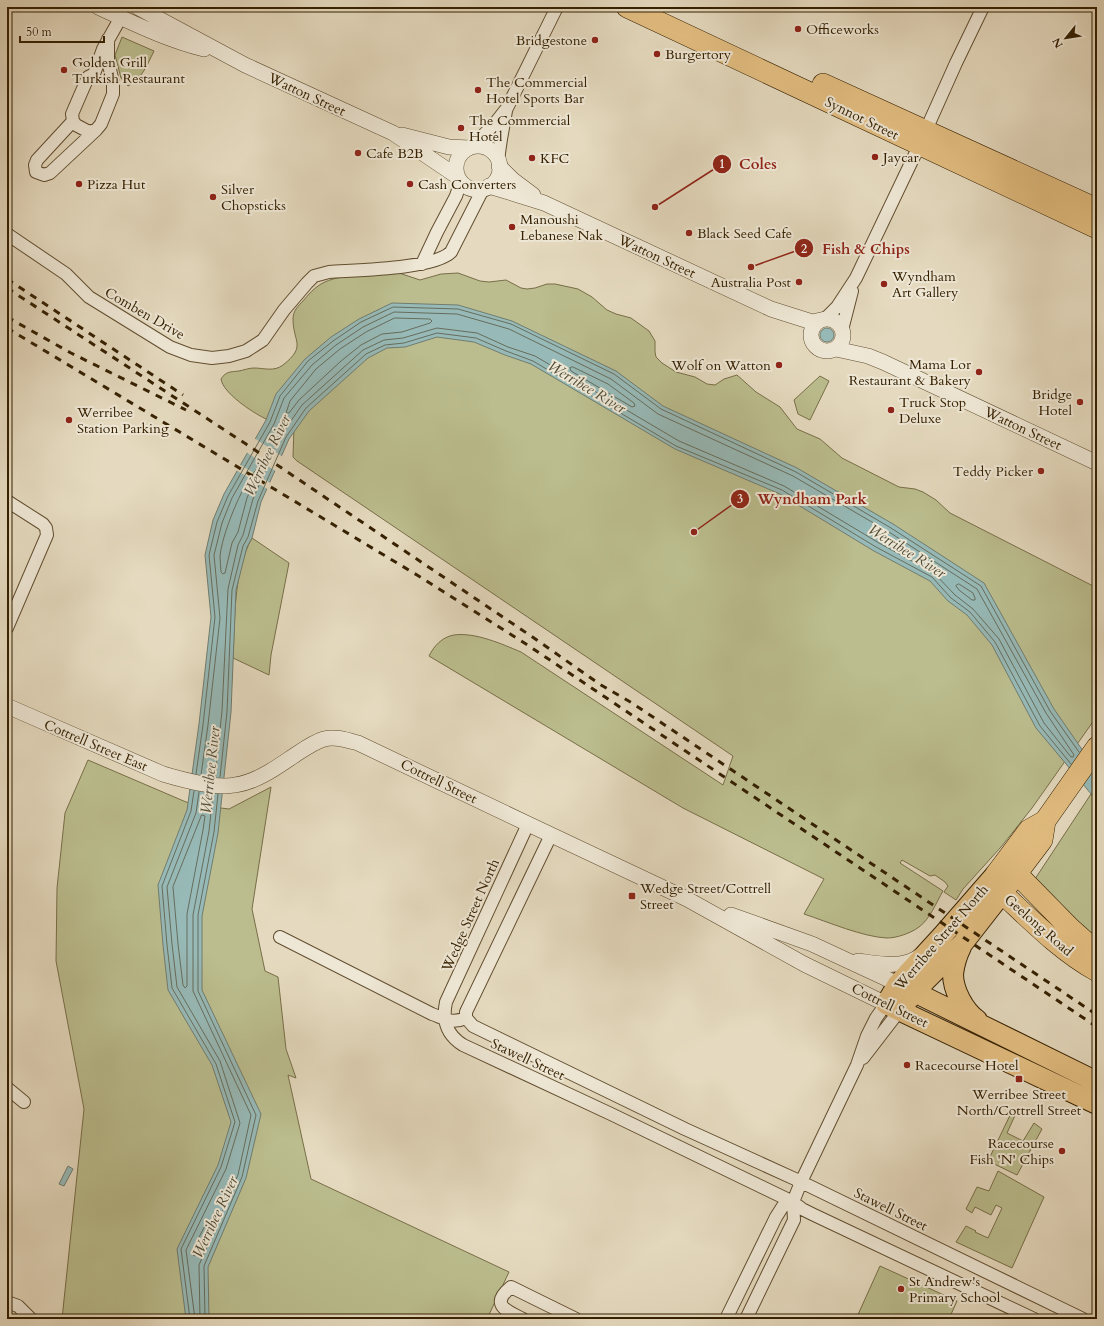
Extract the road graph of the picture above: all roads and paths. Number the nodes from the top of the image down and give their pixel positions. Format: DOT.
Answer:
graph roads {
  1 [pos="98,7"];
  2 [pos="137,7"];
  3 [pos="557,7"];
  4 [pos="627,7"];
  5 [pos="660,7"];
  6 [pos="983,7"];
  7 [pos="123,12"];
  8 [pos="691,29"];
  9 [pos="108,39"];
  10 [pos="221,53"];
  11 [pos="94,74"];
  12 [pos="113,82"];
  13 [pos="507,108"];
  14 [pos="73,121"];
  15 [pos="96,130"];
  16 [pos="393,133"];
  17 [pos="923,138"];
  18 [pos="470,148"];
  19 [pos="499,163"];
  20 [pos="460,179"];
  21 [pos="486,188"];
  22 [pos="1053,198"];
  23 [pos="544,203"];
  24 [pos="1097,209"];
  25 [pos="1097,228"];
  26 [pos="7,234"];
  27 [pos="422,264"];
  28 [pos="856,278"];
  29 [pos="771,309"];
  30 [pos="823,320"];
  31 [pos="843,332"];
  32 [pos="812,340"];
  33 [pos="836,349"];
  34 [pos="883,362"];
  35 [pos="1097,463"];
  36 [pos="7,501"];
  37 [pos="7,628"];
  38 [pos="7,706"];
  39 [pos="1097,747"];
  40 [pos="187,781"];
  41 [pos="1045,821"];
  42 [pos="528,824"];
  43 [pos="551,834"];
  44 [pos="1017,874"];
  45 [pos="999,883"];
  46 [pos="687,898"];
  47 [pos="280,938"];
  48 [pos="963,943"];
  49 [pos="928,951"];
  50 [pos="1097,952"];
  51 [pos="842,958"];
  52 [pos="1097,970"];
  53 [pos="906,988"];
  54 [pos="893,1007"];
  55 [pos="466,1018"];
  56 [pos="445,1019"];
  57 [pos="987,1027"];
  58 [pos="1097,1082"];
  59 [pos="7,1088"];
  60 [pos="620,1098"];
  61 [pos="24,1102"];
  62 [pos="1097,1104"];
  63 [pos="611,1114"];
  64 [pos="685,1128"];
  65 [pos="677,1145"];
  66 [pos="801,1182"];
  67 [pos="793,1202"];
  68 [pos="7,1302"];
  69 [pos="31,1319"];
  70 [pos="523,1319"];
  71 [pos="576,1319"];
  72 [pos="726,1319"];
  73 [pos="746,1319"];
  74 [pos="1034,1319"];
  75 [pos="1083,1319"];
  1 -- 7 [label="street, Watton Street"];
  2 -- 10 [label="street, Watton Street"];
  3 -- 13 [label="street"];
  4 -- 8 [label="highway, Synnot Street"];
  5 -- 8 [label="highway, Synnot Street"];
  6 -- 17 [label="street"];
  7 -- 9 [label="street"];
  7 -- 10 [label="street, Watton Street"];
  8 -- 17 [label="highway, Synnot Street"];
  9 -- 11 [label="street"];
  9 -- 12 [label="street"];
  10 -- 16 [label="street, Watton Street"];
  11 -- 12 [label="street"];
  11 -- 14 [label="street"];
  12 -- 15 [label="street"];
  13 -- 18 [label="street"];
  13 -- 19 [label="street"];
  14 -- 15 [label="street"];
  14 -- 15 [label="street"];
  16 -- 18 [label="street, Watton Street"];
  16 -- 20 [label="street, Watton Street"];
  17 -- 22 [label="highway, Synnot Street"];
  17 -- 28 [label="street"];
  18 -- 19 [label="street"];
  18 -- 20 [label="street"];
  19 -- 21 [label="street"];
  19 -- 23 [label="street, Watton Street"];
  20 -- 21 [label="street"];
  20 -- 27 [label="street"];
  21 -- 23 [label="street, Watton Street"];
  21 -- 27 [label="street, Comben Drive"];
  22 -- 24 [label="highway, Synnot Street"];
  22 -- 25 [label="highway, Synnot Street"];
  23 -- 29 [label="street, Watton Street"];
  26 -- 27 [label="street, Comben Drive"];
  28 -- 30 [label="street"];
  28 -- 31 [label="street"];
  29 -- 30 [label="street, Watton Street"];
  29 -- 32 [label="street, Watton Street"];
  30 -- 31 [label="street"];
  30 -- 32 [label="street"];
  31 -- 33 [label="street"];
  31 -- 34 [label="street, Watton Street"];
  32 -- 33 [label="street"];
  33 -- 34 [label="street, Watton Street"];
  34 -- 35 [label="street, Watton Street"];
  36 -- 37 [label="street"];
  38 -- 40 [label="street, Cottrell Street East"];
  39 -- 41 [label="highway"];
  40 -- 42 [label="street, Cottrell Street"];
  41 -- 44 [label="highway"];
  41 -- 45 [label="highway"];
  42 -- 43 [label="street, Cottrell Street"];
  42 -- 56 [label="street, Wedge Street North"];
  43 -- 46 [label="street, Cottrell Street"];
  43 -- 55 [label="street"];
  44 -- 45 [label="highway"];
  44 -- 50 [label="highway, Geelong Road"];
  45 -- 48 [label="main road, Werribee Street North"];
  45 -- 49 [label="main road, Werribee Street North"];
  45 -- 52 [label="highway, Geelong Road"];
  46 -- 51 [label="street, Cottrell Street"];
  46 -- 54 [label="street, Cottrell Street"];
  47 -- 56 [label="street"];
  48 -- 53 [label="main road, Werribee Street North"];
  48 -- 57 [label="main road"];
  49 -- 51 [label="street"];
  49 -- 53 [label="main road, Werribee Street North"];
  51 -- 53 [label="street, Cottrell Street"];
  53 -- 54 [label="main road, Werribee Street North"];
  53 -- 57 [label="main road, Cottrell Street"];
  54 -- 62 [label="main road, Cottrell Street"];
  54 -- 66 [label="street, Werribee Street North"];
  55 -- 56 [label="street"];
  55 -- 60 [label="street, Stawell Street"];
  56 -- 63 [label="street, Stawell Street"];
  57 -- 58 [label="main road, Cottrell Street"];
  59 -- 61 [label="street"];
  60 -- 63 [label="street"];
  60 -- 64 [label="street, Stawell Street"];
  63 -- 65 [label="street, Stawell Street"];
  64 -- 65 [label="street"];
  64 -- 66 [label="street, Stawell Street"];
  65 -- 67 [label="street, Stawell Street"];
  66 -- 67 [label="street, Werribee Street North"];
  66 -- 75 [label="street, Stawell Street"];
  67 -- 72 [label="street, Werribee Street North"];
  67 -- 73 [label="street, Werribee Street North"];
  67 -- 74 [label="street, Stawell Street"];
  68 -- 69 [label="street"];
  70 -- 71 [label="street"];
}
